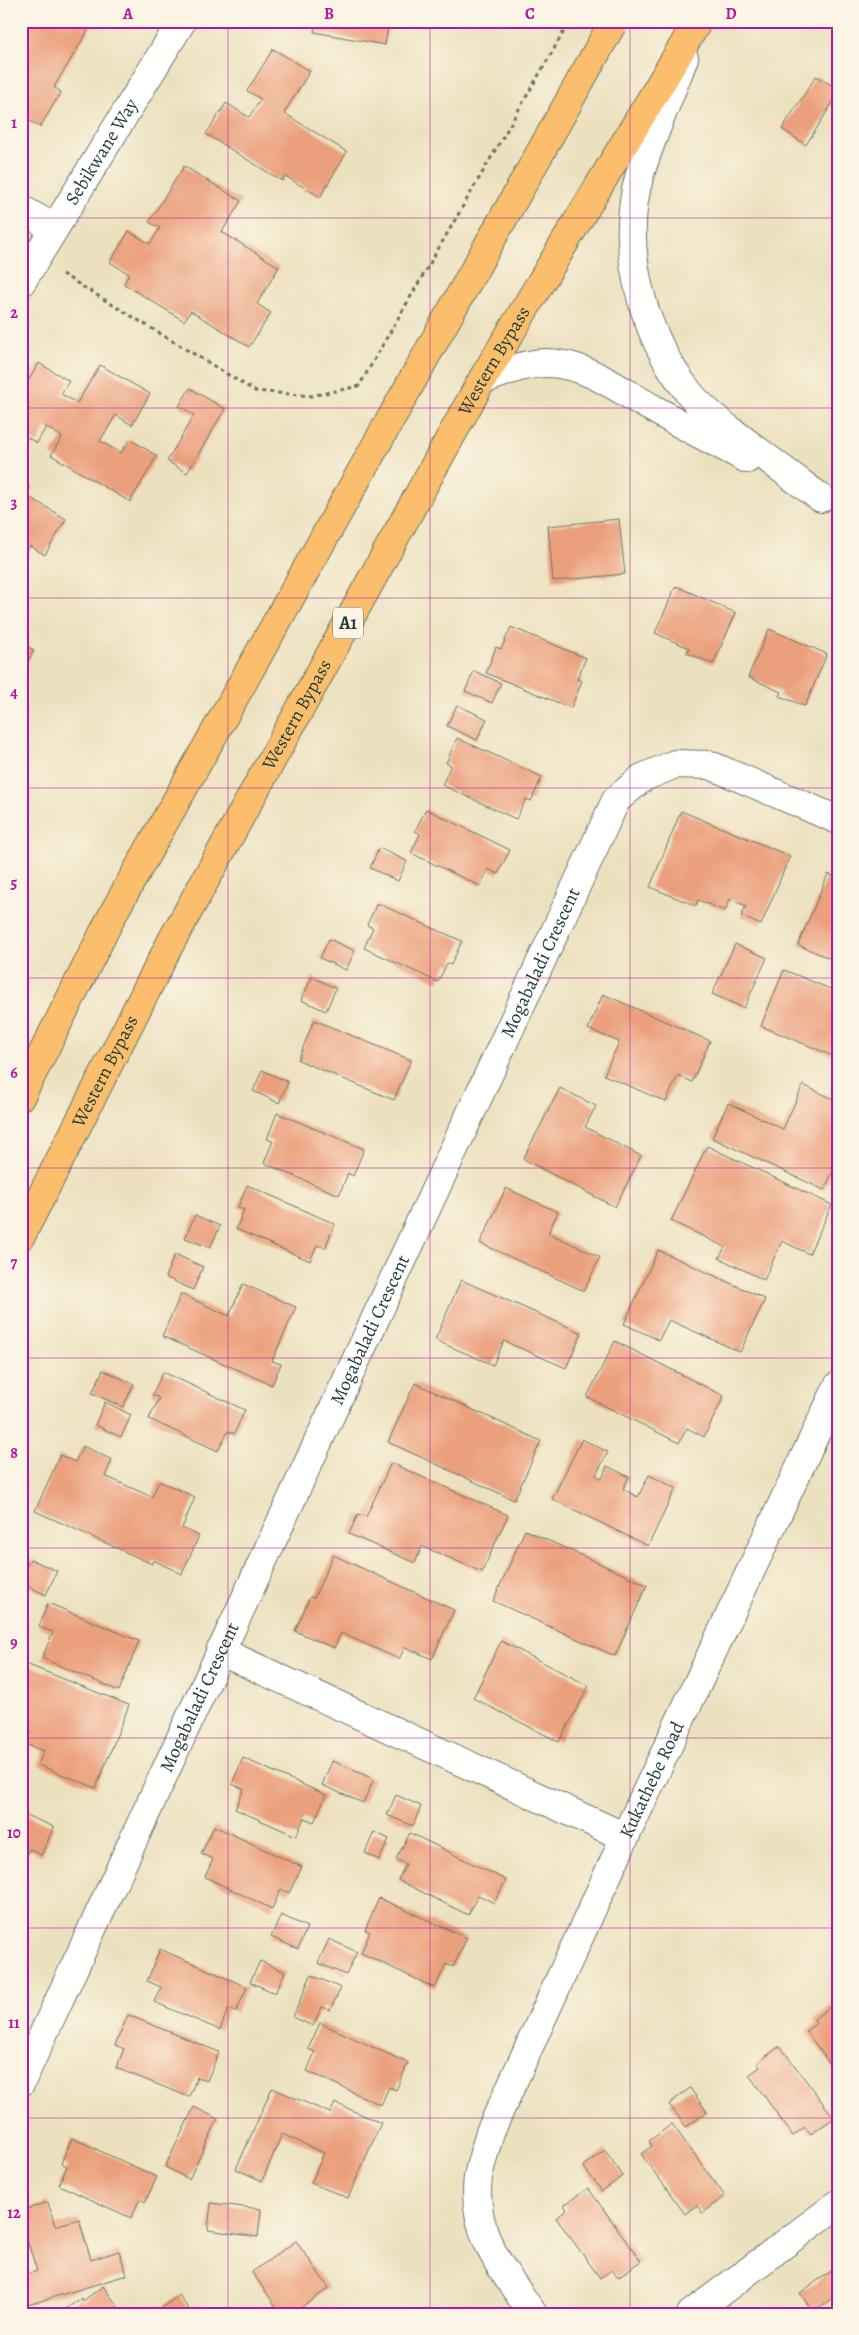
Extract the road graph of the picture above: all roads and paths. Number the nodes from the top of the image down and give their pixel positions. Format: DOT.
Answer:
graph roads {
  1 [pos="182,21"];
  2 [pos="570,21"];
  3 [pos="614,21"];
  4 [pos="698,21"];
  5 [pos="21,209"];
  6 [pos="54,228"];
  7 [pos="36,258"];
  8 [pos="21,283"];
  9 [pos="482,380"];
  10 [pos="829,503"];
  11 [pos="838,820"];
  12 [pos="21,1096"];
  13 [pos="21,1236"];
  14 [pos="838,1386"];
  15 [pos="220,1651"];
  16 [pos="625,1837"];
  17 [pos="21,2082"];
  18 [pos="838,2204"];
  19 [pos="533,2314"];
  20 [pos="692,2314"];
  1 -- 6 [label="street, Sebikwane Way"];
  2 -- 7 [label="path"];
  3 -- 12 [label="highway"];
  4 -- 9 [label="highway, Western Bypass / A1"];
  4 -- 10 [label="street"];
  5 -- 6 [label="street"];
  6 -- 7 [label="street, Sebikwane Way"];
  7 -- 8 [label="street, Sebikwane Way"];
  9 -- 10 [label="street"];
  9 -- 13 [label="highway, Western Bypass / A1"];
  11 -- 15 [label="street, Mogabaladi Crescent"];
  14 -- 16 [label="street, Kukathebe Road"];
  15 -- 16 [label="street"];
  15 -- 17 [label="street, Mogabaladi Crescent"];
  16 -- 19 [label="street, Kukathebe Road"];
  18 -- 20 [label="street"];
}
